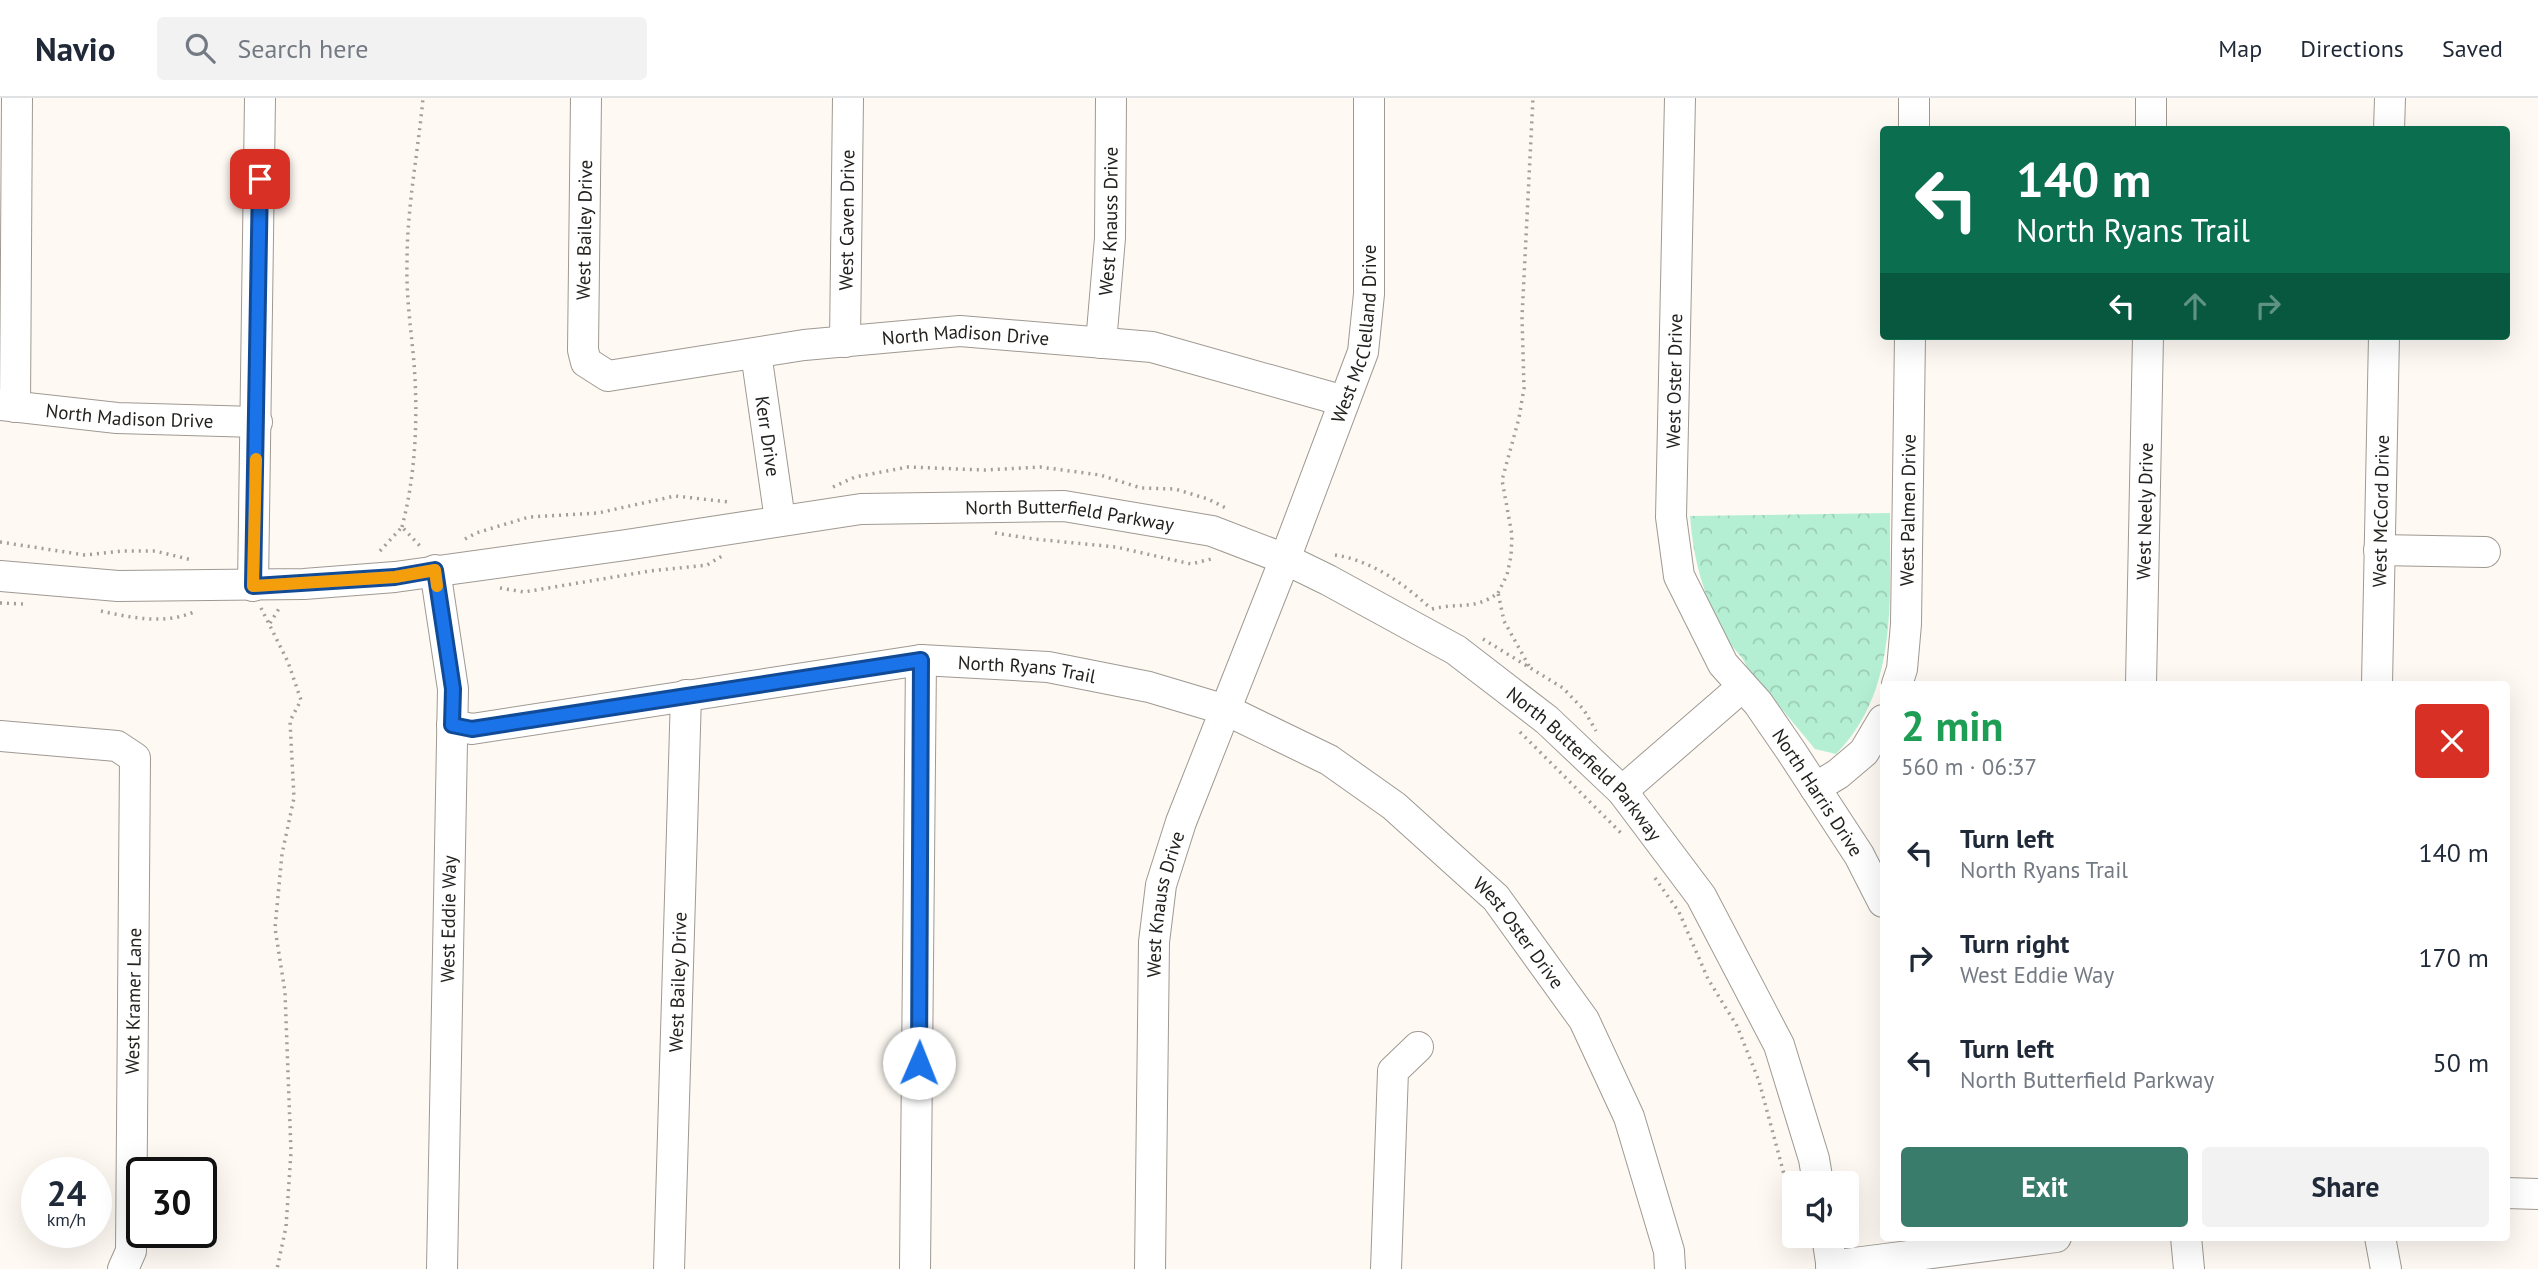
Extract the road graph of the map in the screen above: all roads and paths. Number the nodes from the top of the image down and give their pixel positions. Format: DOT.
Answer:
graph roads {
  1 [pos="17,98"];
  2 [pos="260,98"];
  3 [pos="424,98"];
  4 [pos="586,98"];
  5 [pos="848,98"];
  6 [pos="1111,98"];
  7 [pos="1369,98"];
  8 [pos="1533,98"];
  9 [pos="1680,98"];
  10 [pos="1914,98"];
  11 [pos="2151,98"];
  12 [pos="2390,98"];
  13 [pos="1914,126"];
  14 [pos="2151,126"];
  15 [pos="2389,126"];
  16 [pos="1910,340"];
  17 [pos="2148,340"];
  18 [pos="2384,340"];
  19 [pos="845,342"];
  20 [pos="1101,343"];
  21 [pos="756,353"];
  22 [pos="586,362"];
  23 [pos="1344,401"];
  24 [pos="7,406"];
  25 [pos="257,422"];
  26 [pos="829,489"];
  27 [pos="730,502"];
  28 [pos="1234,515"];
  29 [pos="779,520"];
  30 [pos="402,527"];
  31 [pos="985,531"];
  32 [pos="465,539"];
  33 [pos="0,542"];
  34 [pos="2379,550"];
  35 [pos="380,551"];
  36 [pos="2485,552"];
  37 [pos="726,554"];
  38 [pos="427,558"];
  39 [pos="1216,558"];
  40 [pos="1285,559"];
  41 [pos="198,563"];
  42 [pos="0,576"];
  43 [pos="498,587"];
  44 [pos="1498,593"];
  45 [pos="255,599"];
  46 [pos="0,603"];
  47 [pos="34,604"];
  48 [pos="282,604"];
  49 [pos="204,606"];
  50 [pos="1432,609"];
  51 [pos="98,610"];
  52 [pos="921,660"];
  53 [pos="1530,668"];
  54 [pos="1898,681"];
  55 [pos="2141,681"];
  56 [pos="2377,681"];
  57 [pos="1742,687"];
  58 [pos="686,695"];
  59 [pos="1226,710"];
  60 [pos="452,725"];
  61 [pos="1880,725"];
  62 [pos="1517,729"];
  63 [pos="0,736"];
  64 [pos="1815,788"];
  65 [pos="1622,791"];
  66 [pos="1628,840"];
  67 [pos="1650,871"];
  68 [pos="1880,896"];
  69 [pos="1418,1047"];
  70 [pos="1783,1171"];
  71 [pos="1816,1171"];
  72 [pos="2510,1193"];
  73 [pos="2538,1194"];
  74 [pos="2026,1241"];
  75 [pos="2186,1241"];
  76 [pos="2381,1241"];
  77 [pos="1829,1248"];
  78 [pos="125,1267"];
  79 [pos="1831,1267"];
  80 [pos="277,1269"];
  81 [pos="442,1269"];
  82 [pos="669,1269"];
  83 [pos="915,1269"];
  84 [pos="1150,1269"];
  85 [pos="1386,1269"];
  86 [pos="1670,1269"];
  87 [pos="2189,1269"];
  88 [pos="2386,1269"];
  1 -- 24 [label="street"];
  2 -- 25 [label="street"];
  3 -- 30 [label="path"];
  4 -- 22 [label="street, West Bailey Drive"];
  5 -- 19 [label="street, West Caven Drive"];
  6 -- 20 [label="street, West Knauss Drive"];
  7 -- 23 [label="street, West McClelland Drive"];
  8 -- 44 [label="path"];
  9 -- 57 [label="street, West Oster Drive"];
  10 -- 13 [label="street"];
  11 -- 14 [label="street"];
  12 -- 15 [label="street"];
  16 -- 54 [label="street, West Palmen Drive"];
  17 -- 55 [label="street, West Neely Drive"];
  18 -- 34 [label="street, West McCord Drive"];
  19 -- 20 [label="street, North Madison Drive"];
  19 -- 21 [label="street, North Madison Drive"];
  20 -- 23 [label="street, North Madison Drive"];
  21 -- 22 [label="street, North Madison Drive"];
  21 -- 29 [label="street, Kerr Drive"];
  23 -- 40 [label="street, West McClelland Drive"];
  24 -- 25 [label="street, North Madison Drive"];
  25 -- 45 [label="street"];
  26 -- 28 [label="path"];
  27 -- 32 [label="path"];
  29 -- 38 [label="street, North Butterfield Parkway"];
  29 -- 40 [label="street, North Butterfield Parkway"];
  30 -- 35 [label="path"];
  30 -- 38 [label="path"];
  31 -- 39 [label="path"];
  33 -- 41 [label="path"];
  34 -- 36 [label="street"];
  34 -- 56 [label="street, West McCord Drive"];
  37 -- 43 [label="path"];
  38 -- 45 [label="street, North Butterfield Parkway"];
  38 -- 60 [label="street, West Eddie Way"];
  40 -- 59 [label="street, West Knauss Drive"];
  40 -- 65 [label="street, North Butterfield Parkway"];
  42 -- 45 [label="street, North Butterfield Parkway"];
  44 -- 50 [label="path"];
  44 -- 53 [label="path"];
  45 -- 48 [label="path"];
  45 -- 80 [label="path"];
  46 -- 47 [label="path"];
  49 -- 51 [label="path"];
  52 -- 58 [label="street, North Ryans Trail"];
  52 -- 59 [label="street, North Ryans Trail"];
  52 -- 83 [label="street"];
  57 -- 64 [label="street, North Harris Drive"];
  57 -- 65 [label="street"];
  58 -- 60 [label="street, North Ryans Trail"];
  58 -- 82 [label="street, West Bailey Drive"];
  59 -- 84 [label="street, West Knauss Drive"];
  59 -- 86 [label="street, West Oster Drive"];
  60 -- 81 [label="street, West Eddie Way"];
  61 -- 64 [label="street"];
  62 -- 66 [label="path"];
  63 -- 78 [label="street, West Kramer Lane"];
  64 -- 68 [label="street, North Harris Drive"];
  65 -- 71 [label="street, North Butterfield Parkway"];
  67 -- 70 [label="path"];
  69 -- 85 [label="street"];
  72 -- 73 [label="street"];
  74 -- 79 [label="street"];
  75 -- 87 [label="street"];
  76 -- 88 [label="street"];
  77 -- 79 [label="street"];
}
